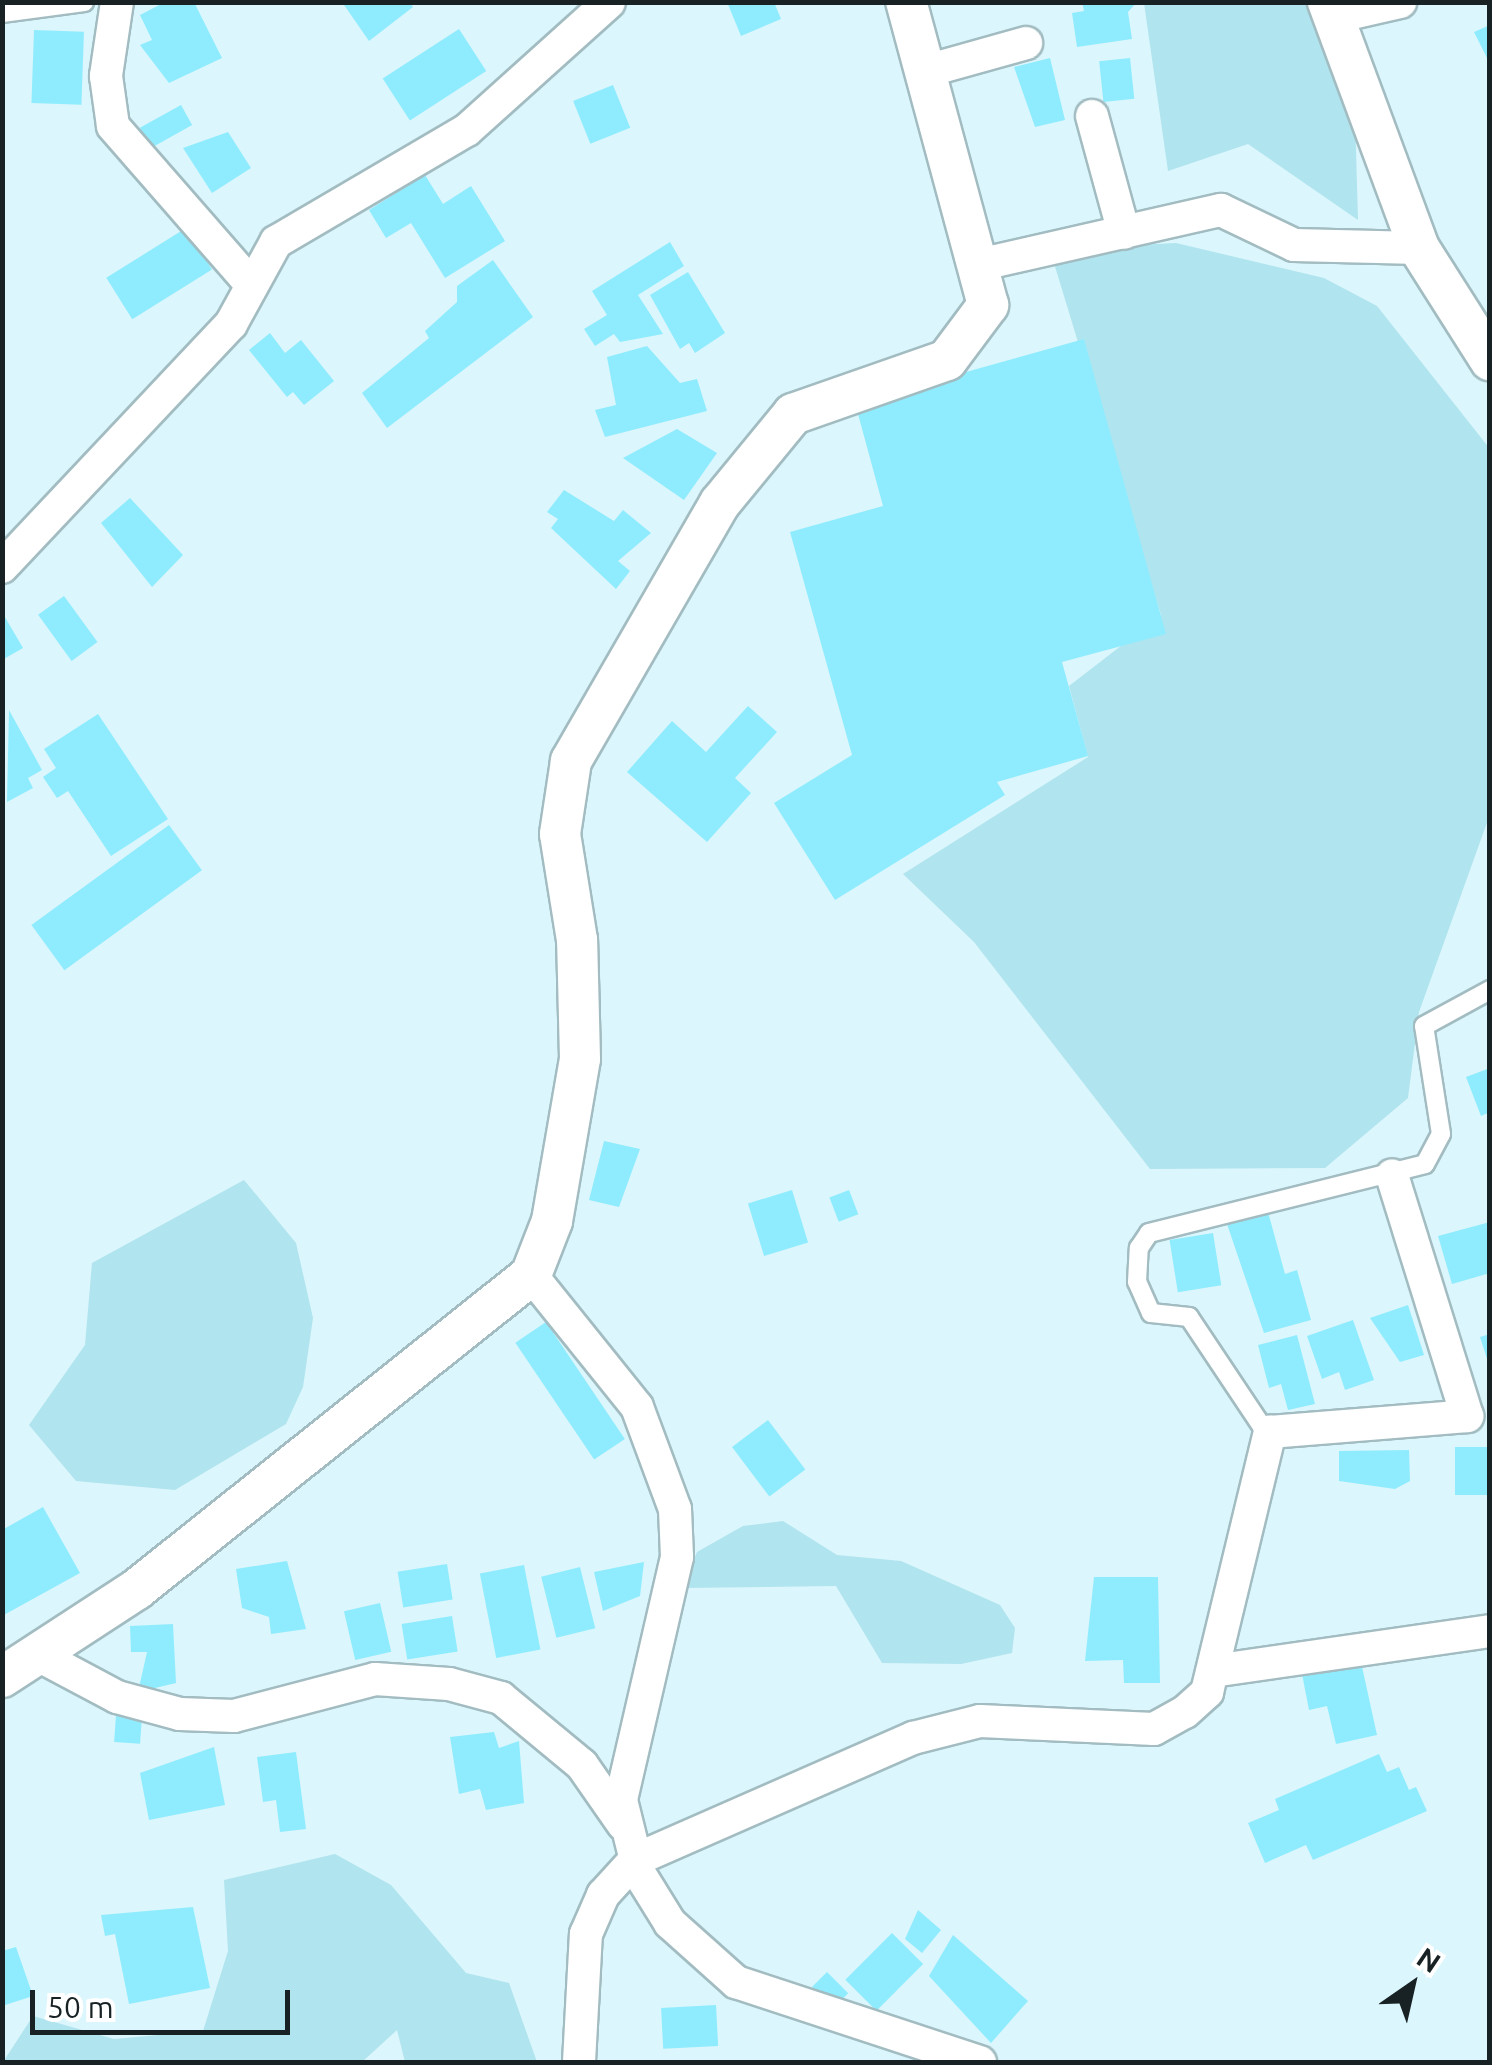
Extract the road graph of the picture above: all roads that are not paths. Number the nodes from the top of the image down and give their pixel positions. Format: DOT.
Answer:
graph roads {
  1 [pos="84,2"];
  2 [pos="118,2"];
  3 [pos="609,2"];
  4 [pos="906,2"];
  5 [pos="1400,2"];
  6 [pos="1331,10"];
  7 [pos="2,13"];
  8 [pos="1026,43"];
  9 [pos="926,71"];
  10 [pos="1092,116"];
  11 [pos="1124,233"];
  12 [pos="1419,248"];
  13 [pos="978,266"];
  14 [pos="252,284"];
  15 [pos="1490,360"];
  16 [pos="2,567"];
  17 [pos="1490,990"];
  18 [pos="1392,1175"];
  19 [pos="531,1275"];
  20 [pos="1270,1436"];
  21 [pos="1490,1631"];
  22 [pos="40,1656"];
  23 [pos="1213,1672"];
  24 [pos="2,1677"];
  25 [pos="632,1846"];
  26 [pos="579,2062"];
  27 [pos="980,2062"];
  1 -- 7 [label="lane"];
  2 -- 14 [label="street"];
  3 -- 14 [label="street"];
  4 -- 9 [label="street"];
  5 -- 6 [label="street"];
  6 -- 12 [label="street"];
  8 -- 9 [label="street"];
  9 -- 13 [label="street"];
  10 -- 11 [label="street"];
  11 -- 12 [label="street"];
  11 -- 13 [label="street"];
  12 -- 15 [label="street"];
  13 -- 19 [label="street"];
  14 -- 16 [label="street"];
  17 -- 18 [label="lane"];
  18 -- 20 [label="street"];
  18 -- 20 [label="lane"];
  19 -- 22 [label="street"];
  19 -- 25 [label="street"];
  20 -- 23 [label="street"];
  21 -- 23 [label="street"];
  22 -- 24 [label="street"];
  22 -- 25 [label="street"];
  23 -- 25 [label="street"];
  25 -- 26 [label="street"];
  25 -- 27 [label="street"];
}
